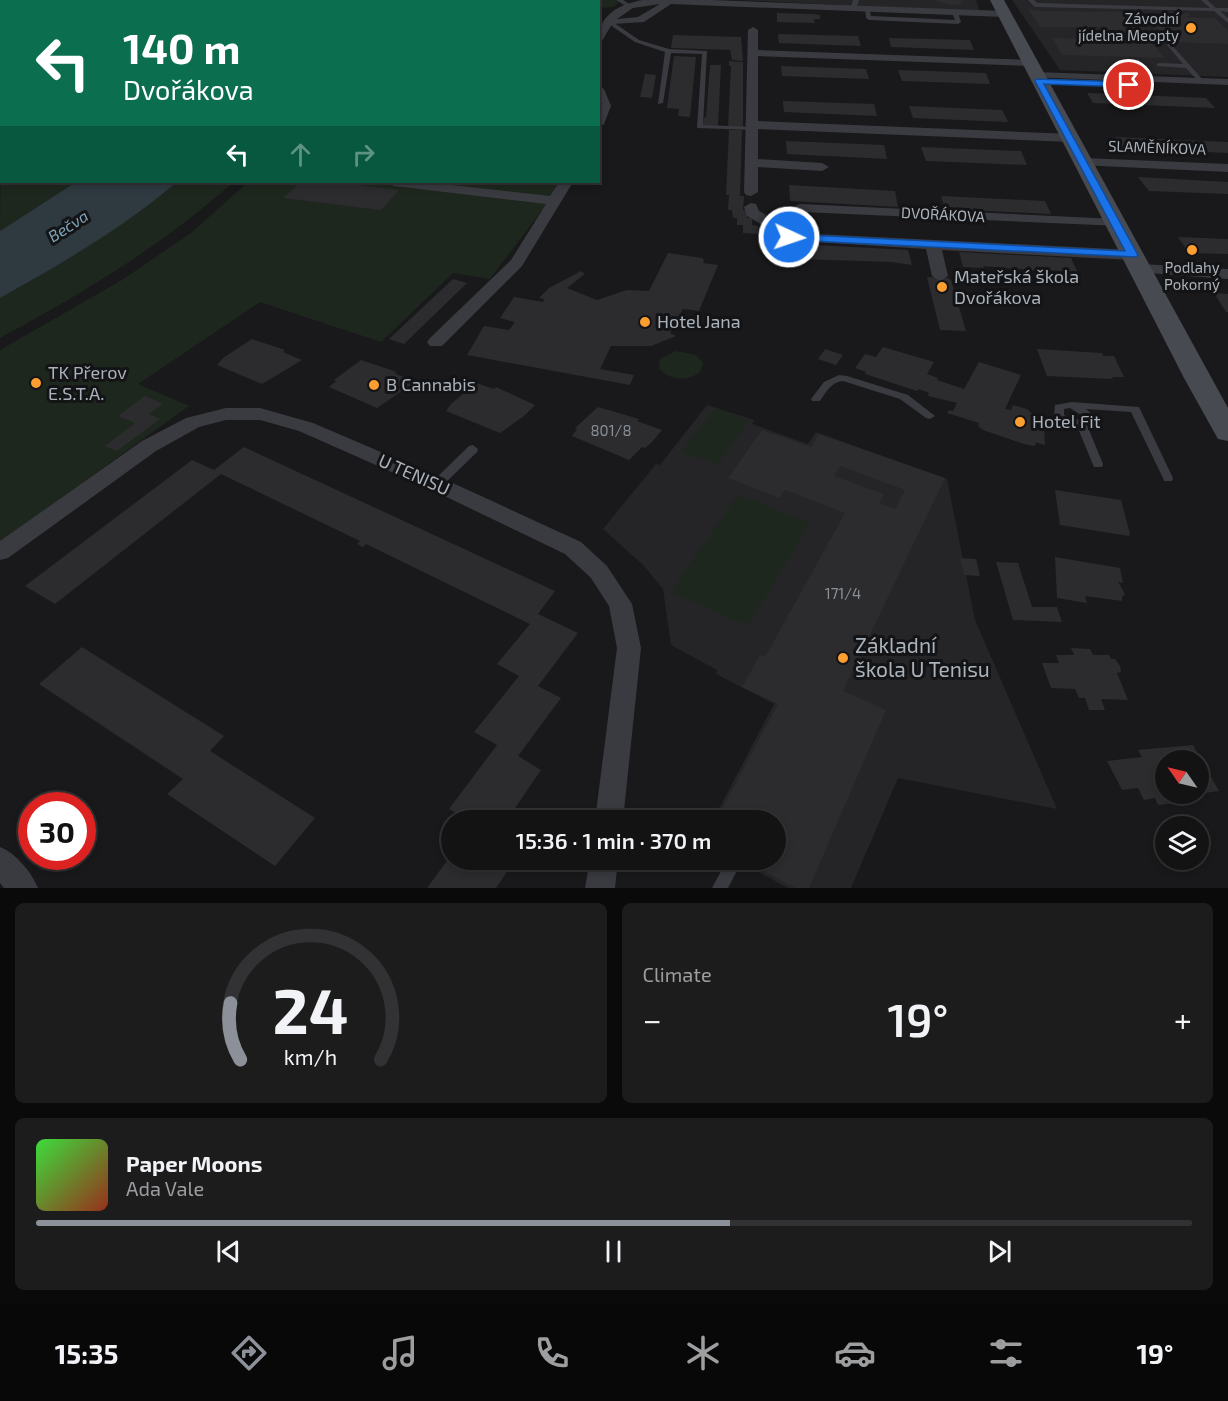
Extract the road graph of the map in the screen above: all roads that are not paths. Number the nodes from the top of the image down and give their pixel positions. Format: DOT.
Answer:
graph roads {
  1 [pos="1031,0"];
  2 [pos="1204,0"];
  3 [pos="668,2"];
  4 [pos="623,3"];
  5 [pos="855,4"];
  6 [pos="1001,7"];
  7 [pos="1215,10"];
  8 [pos="1228,10"];
  9 [pos="608,21"];
  10 [pos="1228,21"];
  11 [pos="753,30"];
  12 [pos="600,35"];
  13 [pos="1170,45"];
  14 [pos="668,51"];
  15 [pos="753,53"];
  16 [pos="1159,65"];
  17 [pos="1188,66"];
  18 [pos="1034,73"];
  19 [pos="1201,81"];
  20 [pos="1224,87"];
  21 [pos="600,94"];
  22 [pos="660,103"];
  23 [pos="600,119"];
  24 [pos="753,127"];
  25 [pos="1071,138"];
  26 [pos="1084,162"];
  27 [pos="752,163"];
  28 [pos="822,167"];
  29 [pos="1228,168"];
  30 [pos="402,183"];
  31 [pos="565,183"];
  32 [pos="751,192"];
  33 [pos="555,201"];
  34 [pos="751,207"];
  35 [pos="1116,223"];
  36 [pos="789,230"];
  37 [pos="933,245"];
  38 [pos="1137,262"];
  39 [pos="1228,274"];
  40 [pos="940,276"];
  41 [pos="436,342"];
  42 [pos="816,399"];
  43 [pos="1077,407"];
  44 [pos="930,416"];
  45 [pos="1081,423"];
  46 [pos="1228,432"];
  47 [pos="473,449"];
  48 [pos="1098,464"];
  49 [pos="1168,478"];
  50 [pos="437,484"];
  51 [pos="0,552"];
  52 [pos="610,810"];
  53 [pos="0,861"];
  54 [pos="603,870"];
  55 [pos="729,870"];
  56 [pos="23,888"];
  57 [pos="600,888"];
  58 [pos="720,888"];
  1 -- 7 [label="lane"];
  2 -- 7 [label="lane"];
  3 -- 4 [label="street"];
  3 -- 5 [label="street"];
  3 -- 9 [label="street"];
  4 -- 9 [label="street"];
  5 -- 6 [label="street"];
  6 -- 18 [label="main road"];
  7 -- 8 [label="lane"];
  7 -- 10 [label="lane"];
  9 -- 12 [label="street"];
  9 -- 14 [label="lane"];
  11 -- 15 [label="street"];
  13 -- 17 [label="lane"];
  14 -- 22 [label="lane"];
  14 -- 24 [label="lane"];
  15 -- 18 [label="street"];
  15 -- 24 [label="street"];
  16 -- 17 [label="lane"];
  17 -- 19 [label="lane"];
  18 -- 19 [label="street"];
  18 -- 20 [label="street"];
  18 -- 25 [label="main road"];
  19 -- 20 [label="street"];
  21 -- 23 [label="street"];
  24 -- 25 [label="street"];
  24 -- 27 [label="street"];
  25 -- 26 [label="main road"];
  26 -- 29 [label="street, SLAMĚNÍKOVA"];
  26 -- 35 [label="main road"];
  27 -- 28 [label="street"];
  27 -- 32 [label="street"];
  30 -- 33 [label="street"];
  31 -- 33 [label="street"];
  33 -- 41 [label="street"];
  34 -- 36 [label="street, DVOŘÁKOVA"];
  35 -- 36 [label="street, DVOŘÁKOVA"];
  35 -- 38 [label="main road"];
  36 -- 37 [label="street, DVOŘÁKOVA"];
  37 -- 38 [label="street, DVOŘÁKOVA"];
  37 -- 40 [label="street, DVOŘÁKOVA"];
  38 -- 39 [label="street, DVOŘÁKOVA"];
  38 -- 46 [label="main road"];
  42 -- 44 [label="lane"];
  43 -- 45 [label="lane"];
  43 -- 45 [label="lane"];
  43 -- 49 [label="lane"];
  45 -- 48 [label="lane"];
  47 -- 50 [label="lane"];
  50 -- 51 [label="street, U TENISU"];
  50 -- 52 [label="street, U TENISU"];
  53 -- 56 [label="street"];
  54 -- 57 [label="street"];
  55 -- 58 [label="lane"];
}
